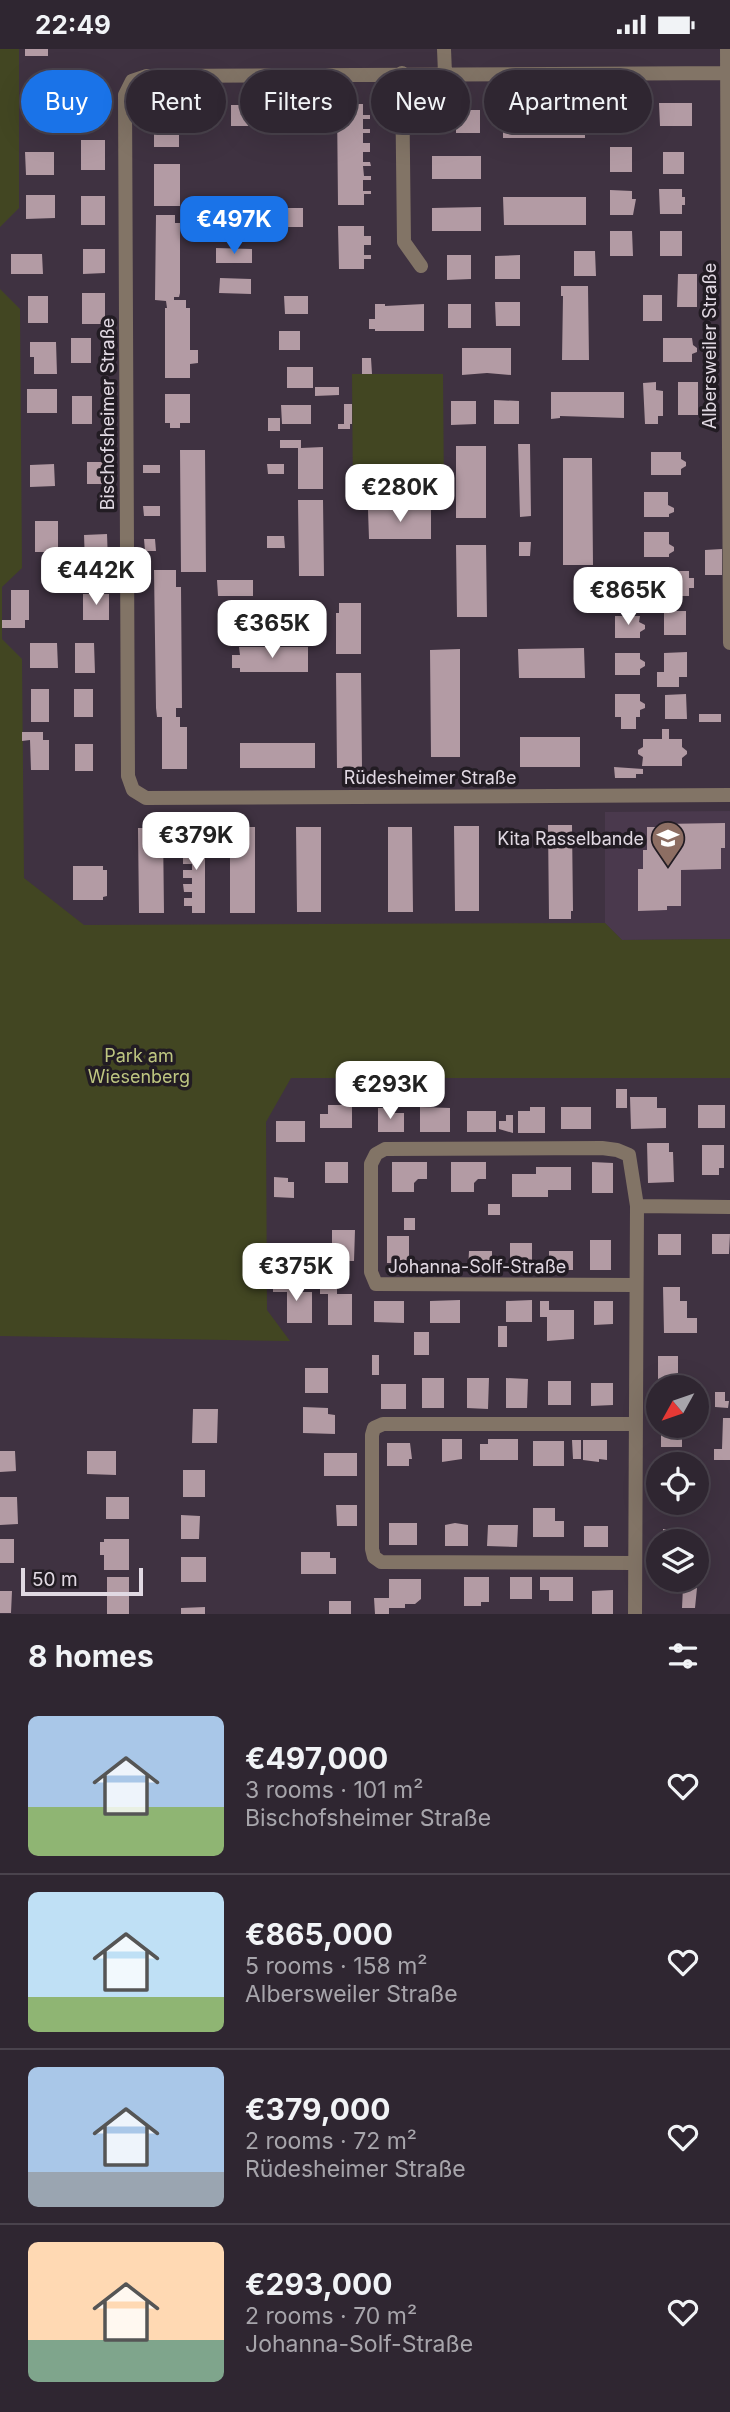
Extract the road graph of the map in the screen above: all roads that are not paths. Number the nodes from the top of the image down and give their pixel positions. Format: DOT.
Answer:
graph roads {
  1 [pos="444,49"];
  2 [pos="727,49"];
  3 [pos="444,70"];
  4 [pos="371,73"];
  5 [pos="470,73"];
  6 [pos="728,73"];
  7 [pos="403,133"];
  8 [pos="421,266"];
  9 [pos="730,643"];
  10 [pos="133,790"];
  11 [pos="730,795"];
  12 [pos="637,1206"];
  13 [pos="730,1207"];
  14 [pos="635,1285"];
  15 [pos="635,1424"];
  16 [pos="635,1563"];
  17 [pos="635,1614"];
  1 -- 3 [label="street"];
  2 -- 6 [label="street, Albersweiler Straße"];
  4 -- 10 [label="street, Bischofsheimer Straße"];
  5 -- 6 [label="street"];
  6 -- 9 [label="street, Albersweiler Straße"];
  7 -- 8 [label="street"];
  10 -- 11 [label="street, Rüdesheimer Straße"];
  12 -- 13 [label="street"];
  12 -- 14 [label="street, Johanna-Solf-Straße"];
  12 -- 14 [label="street, Johanna-Solf-Straße"];
  14 -- 15 [label="street, Johanna-Solf-Straße"];
  15 -- 16 [label="street, Johanna-Solf-Straße"];
  15 -- 16 [label="street"];
  16 -- 17 [label="street, Johanna-Solf-Straße"];
}
